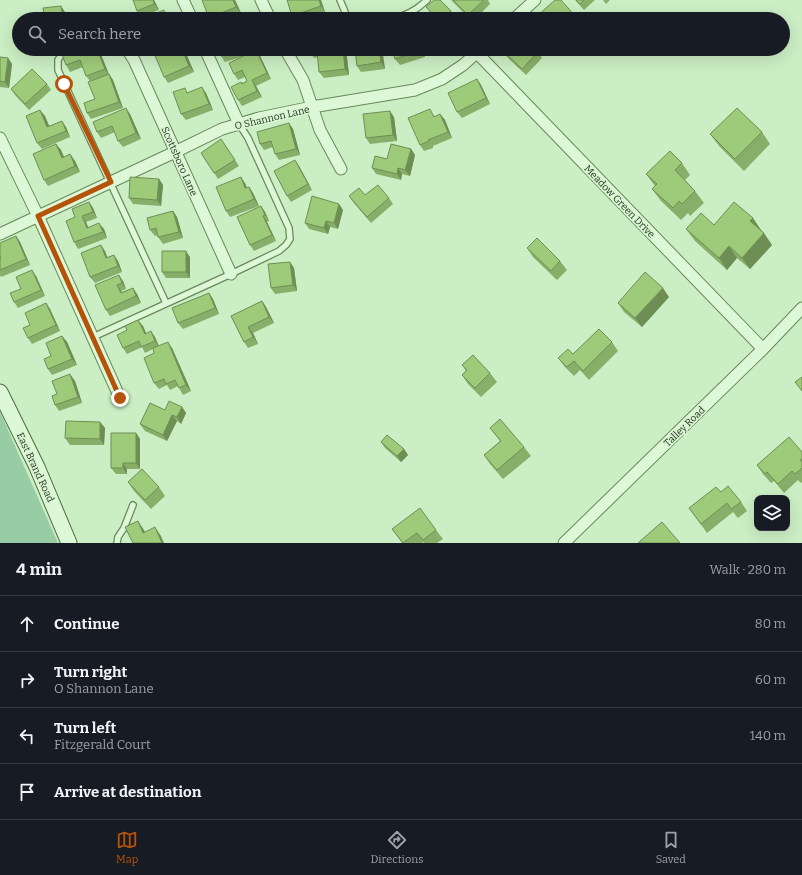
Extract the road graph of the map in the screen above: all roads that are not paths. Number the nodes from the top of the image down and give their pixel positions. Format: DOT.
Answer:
graph roads {
  1 [pos="183,0"];
  2 [pos="261,0"];
  3 [pos="340,0"];
  4 [pos="427,0"];
  5 [pos="535,0"];
  6 [pos="189,12"];
  7 [pos="267,12"];
  8 [pos="345,12"];
  9 [pos="410,12"];
  10 [pos="522,12"];
  11 [pos="61,56"];
  12 [pos="131,56"];
  13 [pos="208,56"];
  14 [pos="289,56"];
  15 [pos="473,56"];
  16 [pos="484,56"];
  17 [pos="312,107"];
  18 [pos="239,124"];
  19 [pos="0,138"];
  20 [pos="176,152"];
  21 [pos="341,168"];
  22 [pos="111,182"];
  23 [pos="38,216"];
  24 [pos="0,234"];
  25 [pos="231,274"];
  26 [pos="166,303"];
  27 [pos="802,308"];
  28 [pos="93,337"];
  29 [pos="763,349"];
  30 [pos="0,392"];
  31 [pos="120,398"];
  32 [pos="133,505"];
  33 [pos="69,543"];
  34 [pos="117,543"];
  35 [pos="564,543"];
  1 -- 6 [label="street"];
  2 -- 7 [label="street"];
  3 -- 8 [label="lane"];
  4 -- 9 [label="lane"];
  5 -- 10 [label="street"];
  11 -- 22 [label="lane"];
  12 -- 20 [label="street, Scottsboro Lane"];
  13 -- 18 [label="street"];
  14 -- 17 [label="street"];
  15 -- 17 [label="street, O Shannon Lane"];
  16 -- 29 [label="street, Meadow Green Drive"];
  17 -- 18 [label="street, O Shannon Lane"];
  17 -- 21 [label="street"];
  18 -- 20 [label="street, O Shannon Lane"];
  18 -- 25 [label="lane"];
  19 -- 23 [label="street"];
  20 -- 22 [label="street, O Shannon Lane"];
  20 -- 25 [label="street, Scottsboro Lane"];
  22 -- 23 [label="street, O Shannon Lane"];
  22 -- 26 [label="lane"];
  23 -- 24 [label="street, O Shannon Lane"];
  23 -- 28 [label="street"];
  25 -- 26 [label="lane"];
  26 -- 28 [label="lane"];
  27 -- 29 [label="street, Talley Road"];
  28 -- 31 [label="street"];
  29 -- 35 [label="street, Talley Road"];
  30 -- 33 [label="main road, East Brand Road"];
  32 -- 34 [label="lane"];
}
